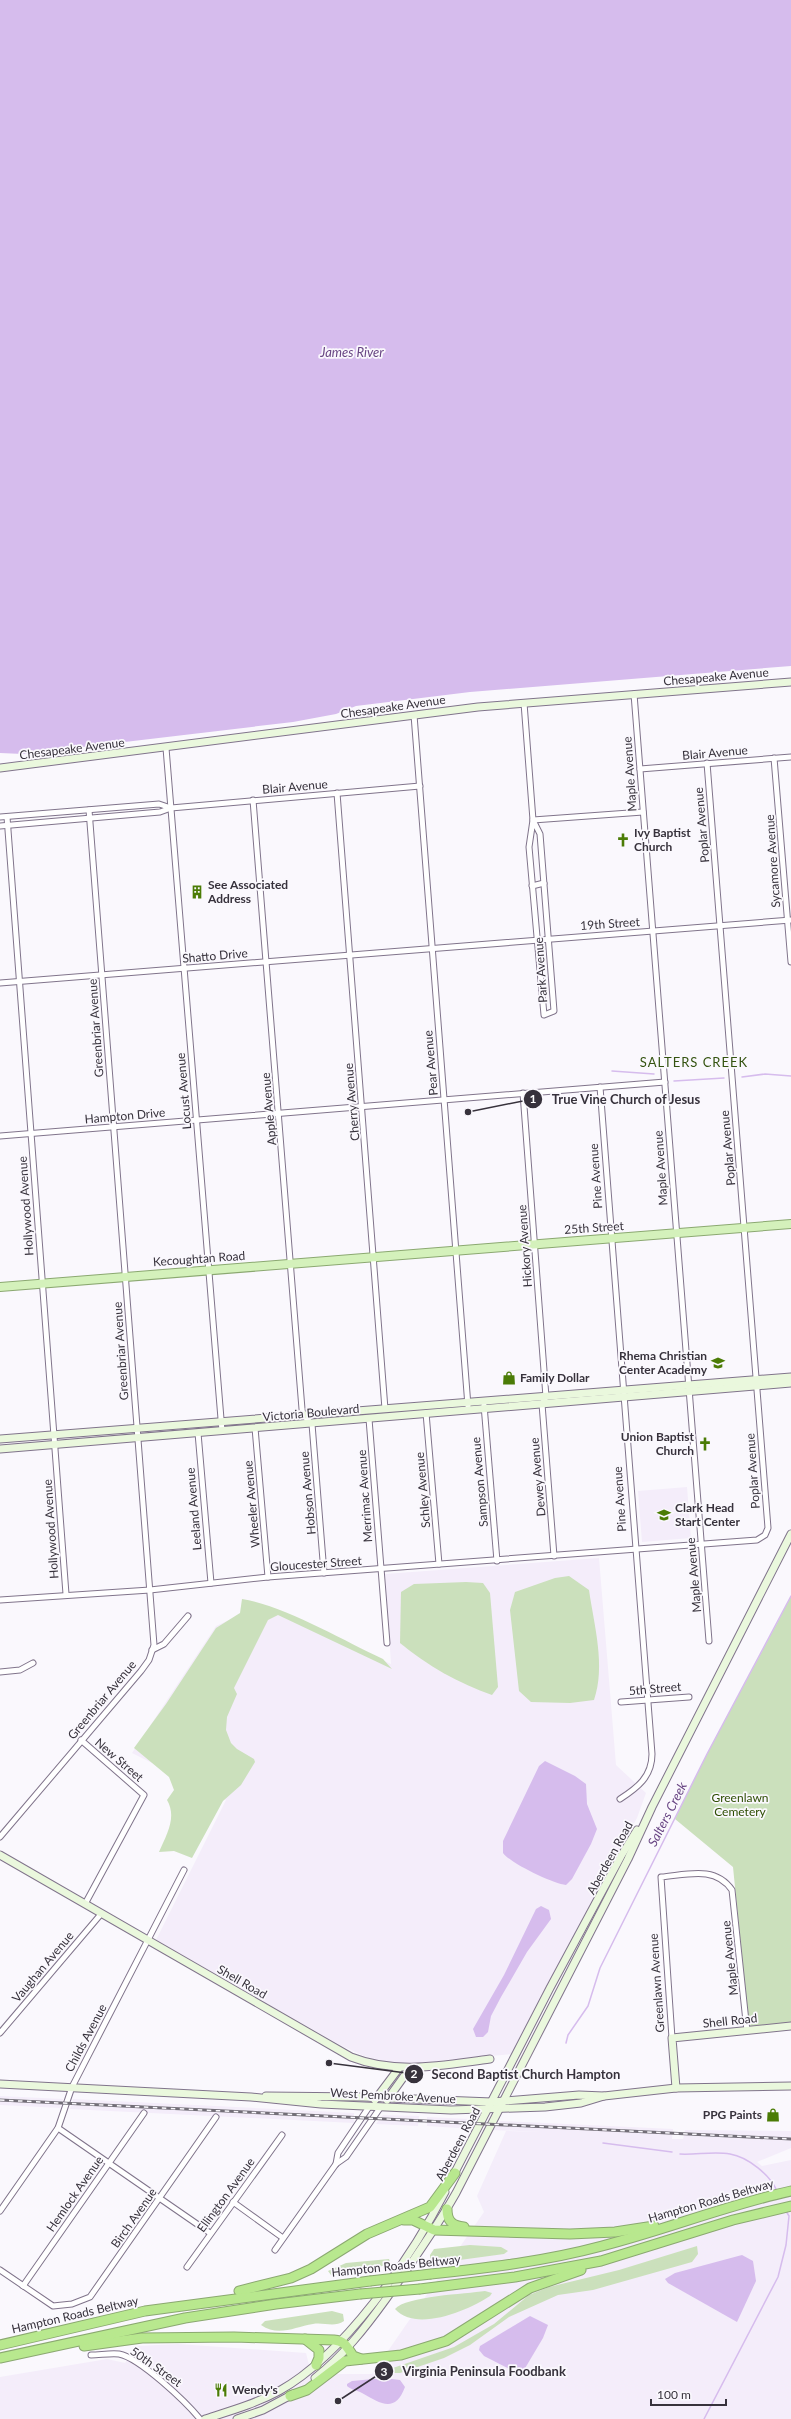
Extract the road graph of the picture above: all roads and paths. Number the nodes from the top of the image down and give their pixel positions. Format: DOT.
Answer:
graph roads {
  1 [pos="791,682"];
  2 [pos="634,694"];
  3 [pos="524,703"];
  4 [pos="414,715"];
  5 [pos="166,748"];
  6 [pos="791,757"];
  7 [pos="774,758"];
  8 [pos="707,763"];
  9 [pos="0,768"];
  10 [pos="640,769"];
  11 [pos="420,786"];
  12 [pos="337,793"];
  13 [pos="254,800"];
  14 [pos="171,808"];
  15 [pos="88,810"];
  16 [pos="643,812"];
  17 [pos="0,817"];
  18 [pos="7,817"];
  19 [pos="89,818"];
  20 [pos="533,820"];
  21 [pos="8,825"];
  22 [pos="0,826"];
  23 [pos="544,883"];
  24 [pos="532,886"];
  25 [pos="790,920"];
  26 [pos="720,925"];
  27 [pos="653,930"];
  28 [pos="549,938"];
  29 [pos="536,939"];
  30 [pos="432,949"];
  31 [pos="350,954"];
  32 [pos="267,961"];
  33 [pos="791,962"];
  34 [pos="184,968"];
  35 [pos="102,975"];
  36 [pos="19,981"];
  37 [pos="0,983"];
  38 [pos="664,1082"];
  39 [pos="600,1088"];
  40 [pos="523,1093"];
  41 [pos="444,1100"];
  42 [pos="362,1106"];
  43 [pos="280,1112"];
  44 [pos="196,1120"];
  45 [pos="113,1127"];
  46 [pos="31,1134"];
  47 [pos="0,1136"];
  48 [pos="791,1224"];
  49 [pos="744,1228"];
  50 [pos="676,1234"];
  51 [pos="610,1238"];
  52 [pos="535,1245"];
  53 [pos="456,1251"];
  54 [pos="400,1255"];
  55 [pos="374,1257"];
  56 [pos="291,1264"];
  57 [pos="209,1270"];
  58 [pos="125,1277"];
  59 [pos="42,1284"];
  60 [pos="0,1287"];
  61 [pos="791,1378"];
  62 [pos="757,1383"];
  63 [pos="791,1383"];
  64 [pos="689,1389"];
  65 [pos="622,1394"];
  66 [pos="544,1400"];
  67 [pos="484,1406"];
  68 [pos="468,1407"];
  69 [pos="385,1409"];
  70 [pos="426,1413"];
  71 [pos="303,1416"];
  72 [pos="369,1419"];
  73 [pos="220,1422"];
  74 [pos="312,1424"];
  75 [pos="137,1428"];
  76 [pos="255,1428"];
  77 [pos="222,1431"];
  78 [pos="198,1433"];
  79 [pos="54,1435"];
  80 [pos="138,1438"];
  81 [pos="0,1439"];
  82 [pos="55,1444"];
  83 [pos="0,1449"];
  84 [pos="767,1532"];
  85 [pos="791,1534"];
  86 [pos="701,1544"];
  87 [pos="634,1549"];
  88 [pos="554,1556"];
  89 [pos="497,1561"];
  90 [pos="439,1564"];
  91 [pos="380,1569"];
  92 [pos="324,1573"];
  93 [pos="268,1577"];
  94 [pos="211,1583"];
  95 [pos="150,1590"];
  96 [pos="66,1594"];
  97 [pos="0,1600"];
  98 [pos="188,1616"];
  99 [pos="710,1641"];
  100 [pos="386,1643"];
  101 [pos="152,1650"];
  102 [pos="33,1663"];
  103 [pos="0,1672"];
  104 [pos="689,1697"];
  105 [pos="647,1700"];
  106 [pos="621,1702"];
  107 [pos="81,1740"];
  108 [pos="620,1799"];
  109 [pos="652,1807"];
  110 [pos="0,1837"];
  111 [pos="0,1855"];
  112 [pos="184,1870"];
  113 [pos="727,1885"];
  114 [pos="85,1904"];
  115 [pos="101,1914"];
  116 [pos="149,1941"];
  117 [pos="791,2026"];
  118 [pos="747,2031"];
  119 [pos="0,2033"];
  120 [pos="672,2038"];
  121 [pos="490,2059"];
  122 [pos="398,2068"];
  123 [pos="410,2068"];
  124 [pos="0,2084"];
  125 [pos="791,2086"];
  126 [pos="72,2088"];
  127 [pos="676,2088"];
  128 [pos="604,2096"];
  129 [pos="251,2097"];
  130 [pos="377,2097"];
  131 [pos="388,2098"];
  132 [pos="492,2102"];
  133 [pos="503,2102"];
  134 [pos="370,2107"];
  135 [pos="380,2108"];
  136 [pos="499,2110"];
  137 [pos="488,2111"];
  138 [pos="144,2113"];
  139 [pos="216,2117"];
  140 [pos="58,2128"];
  141 [pos="282,2135"];
  142 [pos="108,2163"];
  143 [pos="336,2164"];
  144 [pos="455,2173"];
  145 [pos="791,2190"];
  146 [pos="159,2199"];
  147 [pos="232,2202"];
  148 [pos="791,2206"];
  149 [pos="447,2209"];
  150 [pos="0,2211"];
  151 [pos="400,2220"];
  152 [pos="677,2223"];
  153 [pos="426,2226"];
  154 [pos="434,2230"];
  155 [pos="516,2232"];
  156 [pos="210,2233"];
  157 [pos="283,2238"];
  158 [pos="275,2250"];
  159 [pos="602,2261"];
  160 [pos="187,2267"];
  161 [pos="0,2270"];
  162 [pos="23,2286"];
  163 [pos="145,2311"];
  164 [pos="305,2339"];
  165 [pos="341,2340"];
  166 [pos="0,2345"];
  167 [pos="348,2347"];
  168 [pos="91,2355"];
  169 [pos="12,2356"];
  170 [pos="0,2358"];
  171 [pos="362,2359"];
  172 [pos="316,2365"];
  173 [pos="290,2396"];
  174 [pos="240,2418"];
  175 [pos="200,2419"];
  176 [pos="205,2419"];
  1 -- 2 [label="main road, Chesapeake Avenue"];
  2 -- 3 [label="main road, Chesapeake Avenue"];
  2 -- 10 [label="street, Maple Avenue"];
  3 -- 4 [label="main road, Chesapeake Avenue"];
  3 -- 20 [label="street, Park Avenue"];
  4 -- 5 [label="main road, Chesapeake Avenue"];
  4 -- 11 [label="street, Pear Avenue"];
  5 -- 9 [label="main road, Chesapeake Avenue"];
  5 -- 14 [label="street, Locust Avenue"];
  6 -- 7 [label="street, Blair Avenue"];
  7 -- 8 [label="street, Blair Avenue"];
  7 -- 25 [label="street, Sycamore Avenue"];
  8 -- 10 [label="street, Blair Avenue"];
  8 -- 26 [label="street, Poplar Avenue"];
  10 -- 16 [label="street, Maple Avenue"];
  11 -- 12 [label="street, Blair Avenue"];
  11 -- 30 [label="street, Pear Avenue"];
  12 -- 13 [label="street, Blair Avenue"];
  12 -- 31 [label="street, Cherry Avenue"];
  13 -- 14 [label="street, Blair Avenue"];
  13 -- 32 [label="street, Apple Avenue"];
  14 -- 15 [label="street, Blair Avenue"];
  14 -- 19 [label="street, Blair Avenue"];
  14 -- 34 [label="street, Locust Avenue"];
  15 -- 18 [label="street, Blair Avenue"];
  15 -- 19 [label="street, Greenbriar Avenue"];
  16 -- 20 [label="street"];
  16 -- 27 [label="street, Maple Avenue"];
  17 -- 18 [label="street, Blair Avenue"];
  18 -- 21 [label="street, Hollywood Avenue"];
  19 -- 21 [label="street, Blair Avenue"];
  19 -- 35 [label="street, Greenbriar Avenue"];
  20 -- 23 [label="street, Park Avenue"];
  20 -- 24 [label="street, Park Avenue"];
  21 -- 22 [label="street, Blair Avenue"];
  21 -- 36 [label="street, Hollywood Avenue"];
  23 -- 24 [label="street"];
  23 -- 28 [label="street, Park Avenue"];
  24 -- 29 [label="street, Park Avenue"];
  25 -- 26 [label="street, 19th Street"];
  25 -- 33 [label="street, Sycamore Avenue"];
  26 -- 27 [label="street, 19th Street"];
  26 -- 49 [label="street, Poplar Avenue"];
  27 -- 28 [label="street, 19th Street"];
  27 -- 38 [label="street, Maple Avenue"];
  28 -- 29 [label="street, 19th Street"];
  28 -- 29 [label="street, Park Avenue"];
  29 -- 30 [label="street, 19th Street"];
  30 -- 31 [label="street, Shatto Drive"];
  30 -- 41 [label="street, Pear Avenue"];
  31 -- 32 [label="street, Shatto Drive"];
  31 -- 42 [label="street, Cherry Avenue"];
  32 -- 34 [label="street, Shatto Drive"];
  32 -- 43 [label="street, Apple Avenue"];
  34 -- 35 [label="street, Shatto Drive"];
  34 -- 44 [label="street, Locust Avenue"];
  35 -- 36 [label="street, Shatto Drive"];
  35 -- 45 [label="street, Greenbriar Avenue"];
  36 -- 37 [label="street, Shatto Drive"];
  36 -- 46 [label="street, Hollywood Avenue"];
  38 -- 39 [label="street, Hampton Drive"];
  38 -- 50 [label="street, Maple Avenue"];
  39 -- 40 [label="street, Hampton Drive"];
  39 -- 51 [label="street, Pine Avenue"];
  40 -- 41 [label="street, Hampton Drive"];
  40 -- 52 [label="street, Hickory Avenue"];
  41 -- 42 [label="street, Hampton Drive"];
  41 -- 53 [label="street, Pear Avenue"];
  42 -- 43 [label="street, Hampton Drive"];
  42 -- 55 [label="street, Cherry Avenue"];
  43 -- 44 [label="street, Hampton Drive"];
  43 -- 56 [label="street, Apple Avenue"];
  44 -- 45 [label="street, Hampton Drive"];
  44 -- 57 [label="street, Locust Avenue"];
  45 -- 46 [label="street, Hampton Drive"];
  45 -- 58 [label="street, Greenbriar Avenue"];
  46 -- 47 [label="street, Hampton Drive"];
  46 -- 59 [label="street, Hollywood Avenue"];
  48 -- 49 [label="main road, 25th Street"];
  49 -- 50 [label="main road, 25th Street"];
  49 -- 62 [label="street, Poplar Avenue"];
  50 -- 51 [label="main road, 25th Street"];
  50 -- 64 [label="street, Maple Avenue"];
  51 -- 52 [label="main road, 25th Street"];
  51 -- 65 [label="street, Pine Avenue"];
  52 -- 53 [label="main road, 25th Street"];
  52 -- 66 [label="street, Hickory Avenue"];
  53 -- 54 [label="main road, 25th Street"];
  53 -- 68 [label="street, Pear Avenue"];
  54 -- 55 [label="main road, Kecoughtan Road"];
  55 -- 56 [label="main road, Kecoughtan Road"];
  55 -- 69 [label="street, Cherry Avenue"];
  56 -- 57 [label="main road, Kecoughtan Road"];
  56 -- 71 [label="street, Apple Avenue"];
  57 -- 58 [label="main road, Kecoughtan Road"];
  57 -- 73 [label="street, Locust Avenue"];
  58 -- 59 [label="main road, Kecoughtan Road"];
  58 -- 75 [label="street, Greenbriar Avenue"];
  59 -- 60 [label="main road, Kecoughtan Road"];
  59 -- 79 [label="street, Hollywood Avenue"];
  61 -- 62 [label="main road"];
  62 -- 63 [label="main road"];
  62 -- 64 [label="main road, Victoria Boulevard"];
  62 -- 84 [label="street, Poplar Avenue"];
  64 -- 65 [label="main road, Victoria Boulevard"];
  64 -- 86 [label="street, Maple Avenue"];
  65 -- 66 [label="main road, Victoria Boulevard"];
  65 -- 87 [label="street, Pine Avenue"];
  66 -- 67 [label="main road, Victoria Boulevard"];
  66 -- 88 [label="street, Dewey Avenue"];
  67 -- 68 [label="main road, Victoria Boulevard"];
  67 -- 89 [label="street, Sampson Avenue"];
  68 -- 69 [label="main road, Victoria Boulevard"];
  68 -- 70 [label="main road, Victoria Boulevard"];
  69 -- 71 [label="main road, Victoria Boulevard"];
  70 -- 72 [label="main road, Victoria Boulevard"];
  70 -- 90 [label="street, Schley Avenue"];
  71 -- 73 [label="main road, Victoria Boulevard"];
  71 -- 74 [label="street"];
  72 -- 74 [label="main road, Victoria Boulevard"];
  72 -- 91 [label="street, Merrimac Avenue"];
  73 -- 75 [label="main road, Victoria Boulevard"];
  73 -- 77 [label="street, Locust Avenue"];
  74 -- 76 [label="main road, Victoria Boulevard"];
  74 -- 92 [label="street, Hobson Avenue"];
  75 -- 79 [label="main road, Victoria Boulevard"];
  75 -- 80 [label="street, Greenbriar Avenue"];
  76 -- 77 [label="main road, Victoria Boulevard"];
  76 -- 93 [label="street, Wheeler Avenue"];
  77 -- 78 [label="main road, Victoria Boulevard"];
  78 -- 80 [label="main road, Victoria Boulevard"];
  78 -- 94 [label="street, Leeland Avenue"];
  79 -- 81 [label="main road, Victoria Boulevard"];
  79 -- 82 [label="street, Hollywood Avenue"];
  80 -- 82 [label="main road, Victoria Boulevard"];
  80 -- 95 [label="street, Greenbriar Avenue"];
  82 -- 83 [label="main road, Victoria Boulevard"];
  82 -- 96 [label="street, Hollywood Avenue"];
  84 -- 86 [label="street, Gloucester Street"];
  85 -- 109 [label="main road, Aberdeen Road"];
  86 -- 87 [label="street, Gloucester Street"];
  86 -- 99 [label="street, Maple Avenue"];
  87 -- 88 [label="street, Gloucester Street"];
  87 -- 105 [label="street, Pine Avenue"];
  88 -- 89 [label="street, Gloucester Street"];
  89 -- 90 [label="street, Gloucester Street"];
  90 -- 91 [label="street, Gloucester Street"];
  91 -- 92 [label="street, Gloucester Street"];
  91 -- 100 [label="street, Merrimac Avenue"];
  92 -- 93 [label="street, Gloucester Street"];
  93 -- 94 [label="street, Gloucester Street"];
  94 -- 95 [label="street, Gloucester Street"];
  95 -- 96 [label="street, Gloucester Street"];
  95 -- 101 [label="street, Greenbriar Avenue"];
  96 -- 97 [label="street, Gloucester Street"];
  98 -- 101 [label="street"];
  101 -- 107 [label="street, Greenbriar Avenue"];
  102 -- 103 [label="street"];
  104 -- 105 [label="street, 5th Street"];
  105 -- 106 [label="street, 5th Street"];
  105 -- 108 [label="street, Pine Avenue"];
  107 -- 110 [label="street, Greenbriar Avenue"];
  107 -- 114 [label="street, New Street"];
  109 -- 132 [label="main road, Aberdeen Road"];
  109 -- 133 [label="main road, Aberdeen Road"];
  111 -- 114 [label="main road, Shell Road"];
  112 -- 116 [label="street, Childs Avenue"];
  113 -- 118 [label="street, Maple Avenue"];
  113 -- 120 [label="street, Greenlawn Avenue"];
  114 -- 115 [label="main road, Shell Road"];
  115 -- 116 [label="main road, Shell Road"];
  115 -- 119 [label="street, Vaughan Avenue"];
  116 -- 122 [label="main road, Shell Road"];
  116 -- 126 [label="street, Childs Avenue"];
  117 -- 118 [label="main road, Shell Road"];
  118 -- 120 [label="main road, Shell Road"];
  120 -- 127 [label="main road, Greenlawn Avenue"];
  121 -- 123 [label="main road, Shell Road"];
  122 -- 123 [label="main road, Shell Road"];
  122 -- 130 [label="main road"];
  123 -- 131 [label="main road"];
  124 -- 126 [label="main road, West Pembroke Avenue"];
  125 -- 127 [label="main road, West Pembroke Avenue"];
  126 -- 129 [label="main road, West Pembroke Avenue"];
  126 -- 140 [label="street, Childs Avenue"];
  127 -- 128 [label="main road, West Pembroke Avenue"];
  128 -- 133 [label="main road, West Pembroke Avenue"];
  128 -- 136 [label="main road, West Pembroke Avenue"];
  129 -- 130 [label="main road, West Pembroke Avenue"];
  129 -- 134 [label="main road, West Pembroke Avenue"];
  130 -- 131 [label="main road, West Pembroke Avenue"];
  130 -- 134 [label="main road"];
  131 -- 132 [label="main road, West Pembroke Avenue"];
  131 -- 135 [label="main road"];
  132 -- 133 [label="main road, West Pembroke Avenue"];
  132 -- 137 [label="main road, Aberdeen Road"];
  133 -- 136 [label="main road, Aberdeen Road"];
  134 -- 135 [label="main road, West Pembroke Avenue"];
  134 -- 143 [label="street"];
  135 -- 137 [label="main road, West Pembroke Avenue"];
  135 -- 143 [label="street"];
  136 -- 137 [label="main road, West Pembroke Avenue"];
  136 -- 149 [label="main road, Aberdeen Road"];
  137 -- 144 [label="main road, Aberdeen Road"];
  138 -- 142 [label="street, Hemlock Avenue"];
  139 -- 146 [label="street, Birch Avenue"];
  140 -- 142 [label="street"];
  140 -- 150 [label="street, Childs Avenue"];
  141 -- 147 [label="street, Ellington Avenue"];
  142 -- 146 [label="street"];
  142 -- 162 [label="street, Hemlock Avenue"];
  143 -- 157 [label="street"];
  144 -- 151 [label="highway"];
  144 -- 153 [label="main road, Aberdeen Road"];
  145 -- 152 [label="highway, Hampton Roads Beltway"];
  146 -- 156 [label="street"];
  146 -- 162 [label="street, Birch Avenue"];
  147 -- 156 [label="street, Ellington Avenue"];
  147 -- 157 [label="street"];
  148 -- 159 [label="highway, Hampton Roads Beltway"];
  149 -- 154 [label="main road, Aberdeen Road"];
  149 -- 155 [label="highway"];
  151 -- 153 [label="highway"];
  151 -- 163 [label="highway"];
  152 -- 155 [label="highway"];
  152 -- 163 [label="highway, Hampton Roads Beltway, bridge"];
  153 -- 154 [label="highway"];
  153 -- 165 [label="main road, Aberdeen Road"];
  154 -- 155 [label="highway"];
  154 -- 167 [label="main road, Aberdeen Road"];
  156 -- 160 [label="street, Ellington Avenue"];
  157 -- 158 [label="street"];
  159 -- 169 [label="highway, Hampton Roads Beltway, bridge"];
  159 -- 171 [label="highway"];
  161 -- 162 [label="street"];
  163 -- 166 [label="highway, Hampton Roads Beltway"];
  164 -- 165 [label="highway"];
  164 -- 169 [label="highway"];
  164 -- 172 [label="highway"];
  165 -- 167 [label="highway"];
  165 -- 172 [label="main road, Aberdeen Road"];
  167 -- 171 [label="highway"];
  167 -- 173 [label="main road, Aberdeen Road"];
  168 -- 175 [label="street, 50th Street"];
  169 -- 170 [label="highway, Hampton Roads Beltway"];
  171 -- 173 [label="highway"];
  172 -- 176 [label="main road, Aberdeen Road"];
  173 -- 174 [label="main road, Aberdeen Road"];
}
